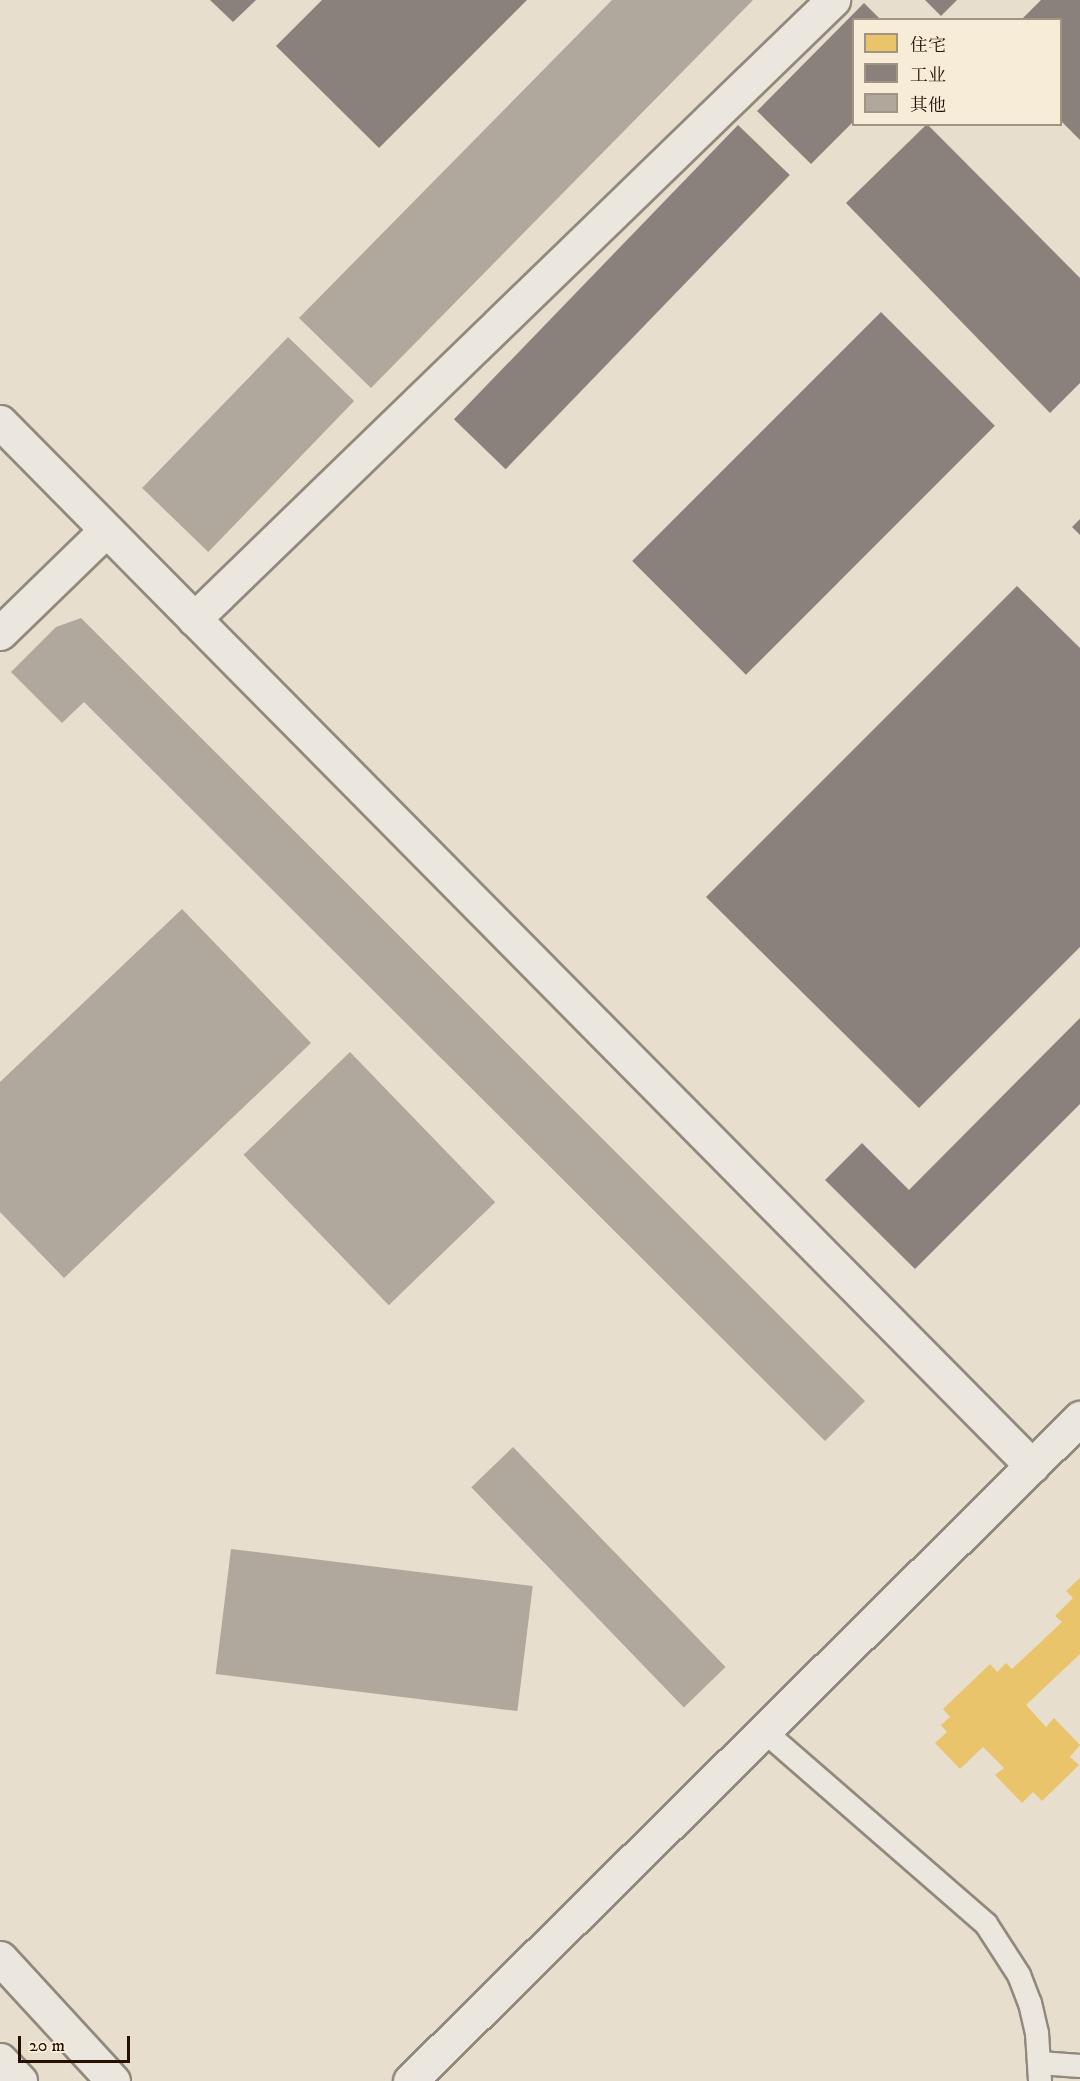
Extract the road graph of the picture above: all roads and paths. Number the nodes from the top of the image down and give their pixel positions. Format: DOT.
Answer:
graph roads {
  1 [pos="833,0"];
  2 [pos="0,422"];
  3 [pos="106,530"];
  4 [pos="194,619"];
  5 [pos="0,633"];
  6 [pos="1080,1418"];
  7 [pos="1032,1466"];
  8 [pos="764,1731"];
  9 [pos="0,1958"];
  10 [pos="0,2060"];
  11 [pos="1080,2066"];
  12 [pos="1040,2072"];
  13 [pos="20,2081"];
  14 [pos="113,2081"];
  15 [pos="410,2081"];
  1 -- 4 [label="street"];
  2 -- 3 [label="street"];
  3 -- 4 [label="street"];
  3 -- 5 [label="street"];
  4 -- 7 [label="street"];
  6 -- 7 [label="street"];
  7 -- 8 [label="street"];
  8 -- 12 [label="lane"];
  8 -- 15 [label="street"];
  9 -- 14 [label="street"];
  10 -- 13 [label="street"];
  11 -- 12 [label="lane"];
}
